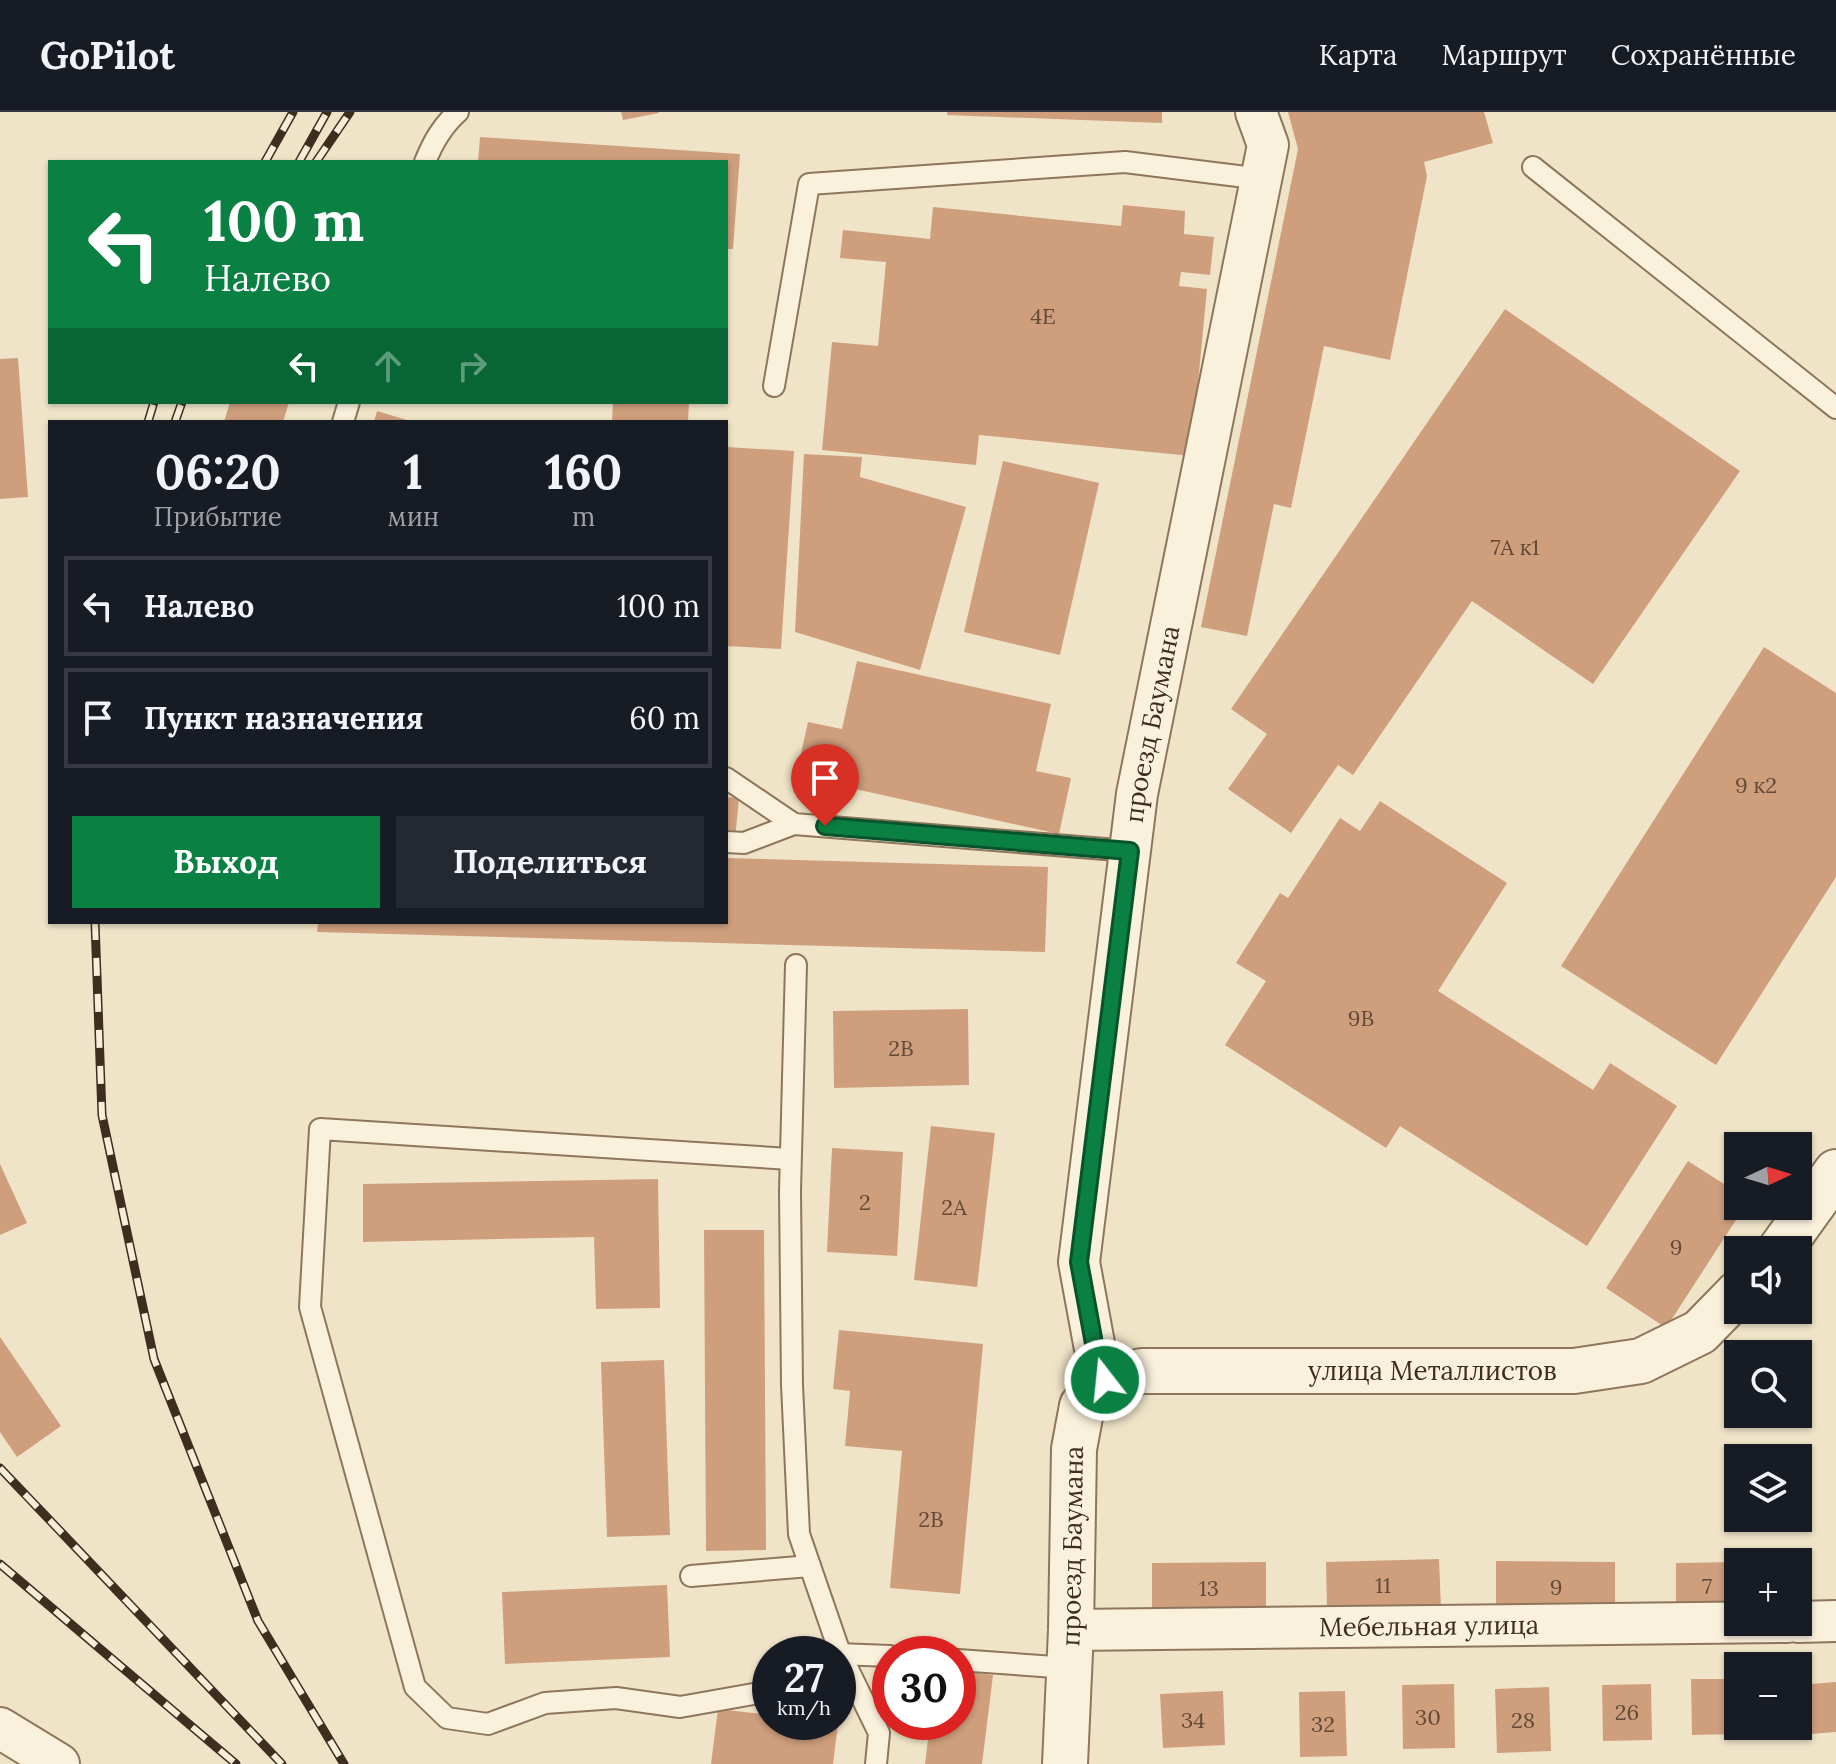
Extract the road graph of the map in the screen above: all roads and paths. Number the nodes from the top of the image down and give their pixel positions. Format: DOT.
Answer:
graph roads {
  1 [pos="458,112"];
  2 [pos="1256,112"];
  3 [pos="426,160"];
  4 [pos="1533,167"];
  5 [pos="1262,179"];
  6 [pos="774,386"];
  7 [pos="1836,408"];
  8 [pos="728,779"];
  9 [pos="794,824"];
  10 [pos="728,842"];
  11 [pos="1130,851"];
  12 [pos="796,965"];
  13 [pos="790,1159"];
  14 [pos="1836,1172"];
  15 [pos="1790,1236"];
  16 [pos="1724,1307"];
  17 [pos="1105,1380"];
  18 [pos="810,1566"];
  19 [pos="691,1576"];
  20 [pos="1836,1621"];
  21 [pos="1812,1622"];
  22 [pos="1724,1624"];
  23 [pos="833,1636"];
  24 [pos="1070,1649"];
  25 [pos="976,1658"];
  26 [pos="856,1687"];
  27 [pos="752,1694"];
  28 [pos="0,1728"];
  29 [pos="59,1764"];
  30 [pos="876,1764"];
  31 [pos="1065,1764"];
  1 -- 3 [label="lane"];
  2 -- 5 [label="street, проезд Баумана"];
  4 -- 7 [label="lane"];
  5 -- 6 [label="lane"];
  5 -- 11 [label="street, проезд Баумана"];
  8 -- 9 [label="lane"];
  9 -- 10 [label="lane"];
  9 -- 11 [label="lane"];
  11 -- 17 [label="street, проезд Баумана"];
  12 -- 13 [label="lane"];
  13 -- 18 [label="lane"];
  13 -- 27 [label="lane"];
  14 -- 15 [label="street"];
  16 -- 17 [label="street, улица Металлистов"];
  17 -- 24 [label="street, проезд Баумана"];
  18 -- 19 [label="lane"];
  18 -- 23 [label="lane"];
  20 -- 21 [label="street"];
  22 -- 24 [label="street, Мебельная улица"];
  24 -- 25 [label="lane"];
  24 -- 31 [label="street, проезд Баумана"];
  26 -- 30 [label="lane"];
  28 -- 29 [label="street"];
}
